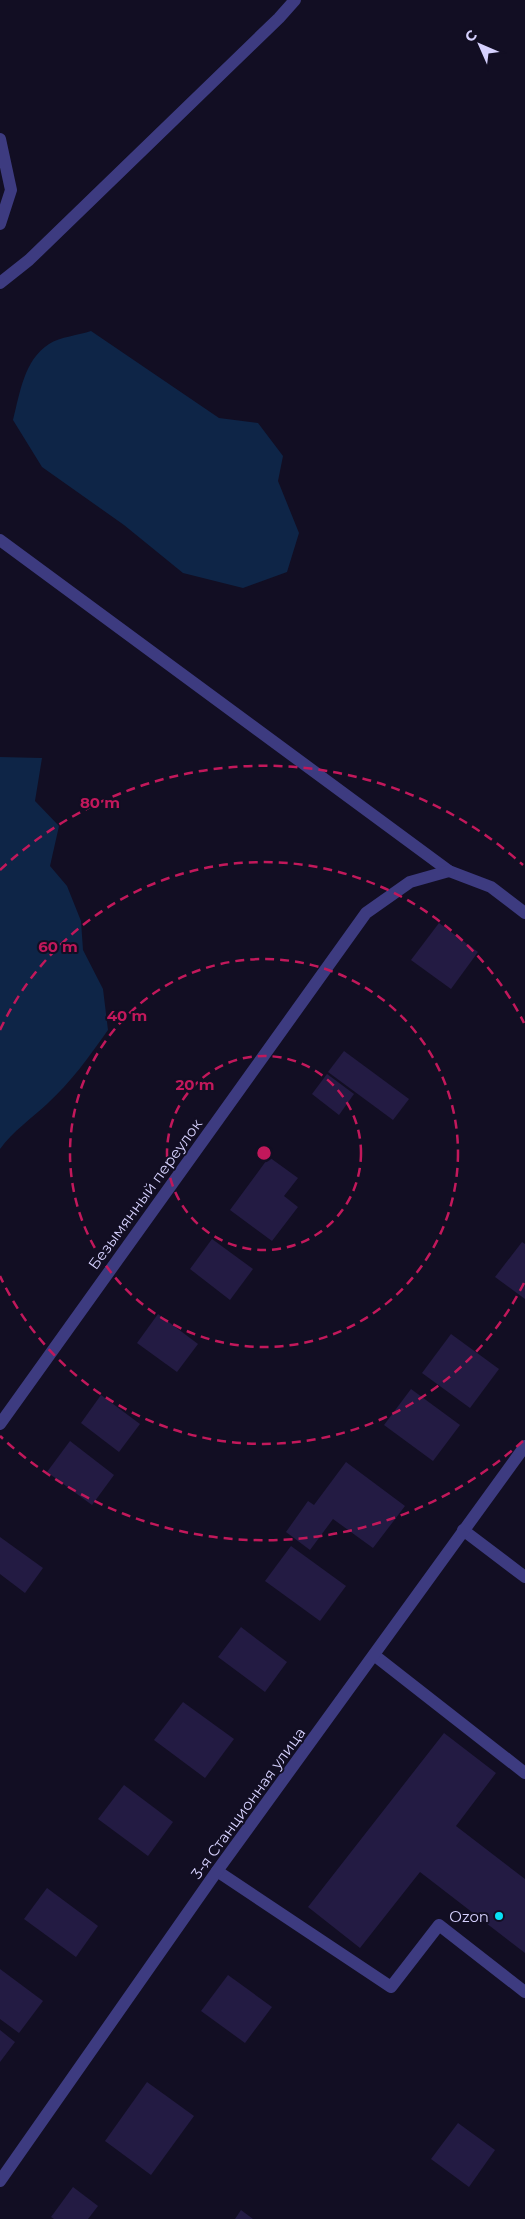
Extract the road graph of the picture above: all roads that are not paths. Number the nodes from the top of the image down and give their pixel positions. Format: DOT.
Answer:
graph roads {
  1 [pos="295,0"];
  2 [pos="0,139"];
  3 [pos="0,224"];
  4 [pos="0,283"];
  5 [pos="0,540"];
  6 [pos="449,871"];
  7 [pos="525,913"];
  8 [pos="0,1424"];
  9 [pos="525,1446"];
  10 [pos="464,1530"];
  11 [pos="525,1577"];
  12 [pos="374,1655"];
  13 [pos="525,1774"];
  14 [pos="217,1871"];
  15 [pos="525,1992"];
  16 [pos="0,2181"];
  1 -- 4 [label="street"];
  2 -- 3 [label="street"];
  5 -- 6 [label="street"];
  6 -- 7 [label="street"];
  6 -- 8 [label="street, Безымянный переулок"];
  9 -- 10 [label="street, 3-я Станционная улица"];
  10 -- 11 [label="street"];
  10 -- 12 [label="street, 3-я Станционная улица"];
  12 -- 13 [label="street"];
  12 -- 14 [label="street, 3-я Станционная улица"];
  14 -- 15 [label="street"];
  14 -- 16 [label="street, 3-я Станционная улица"];
}
